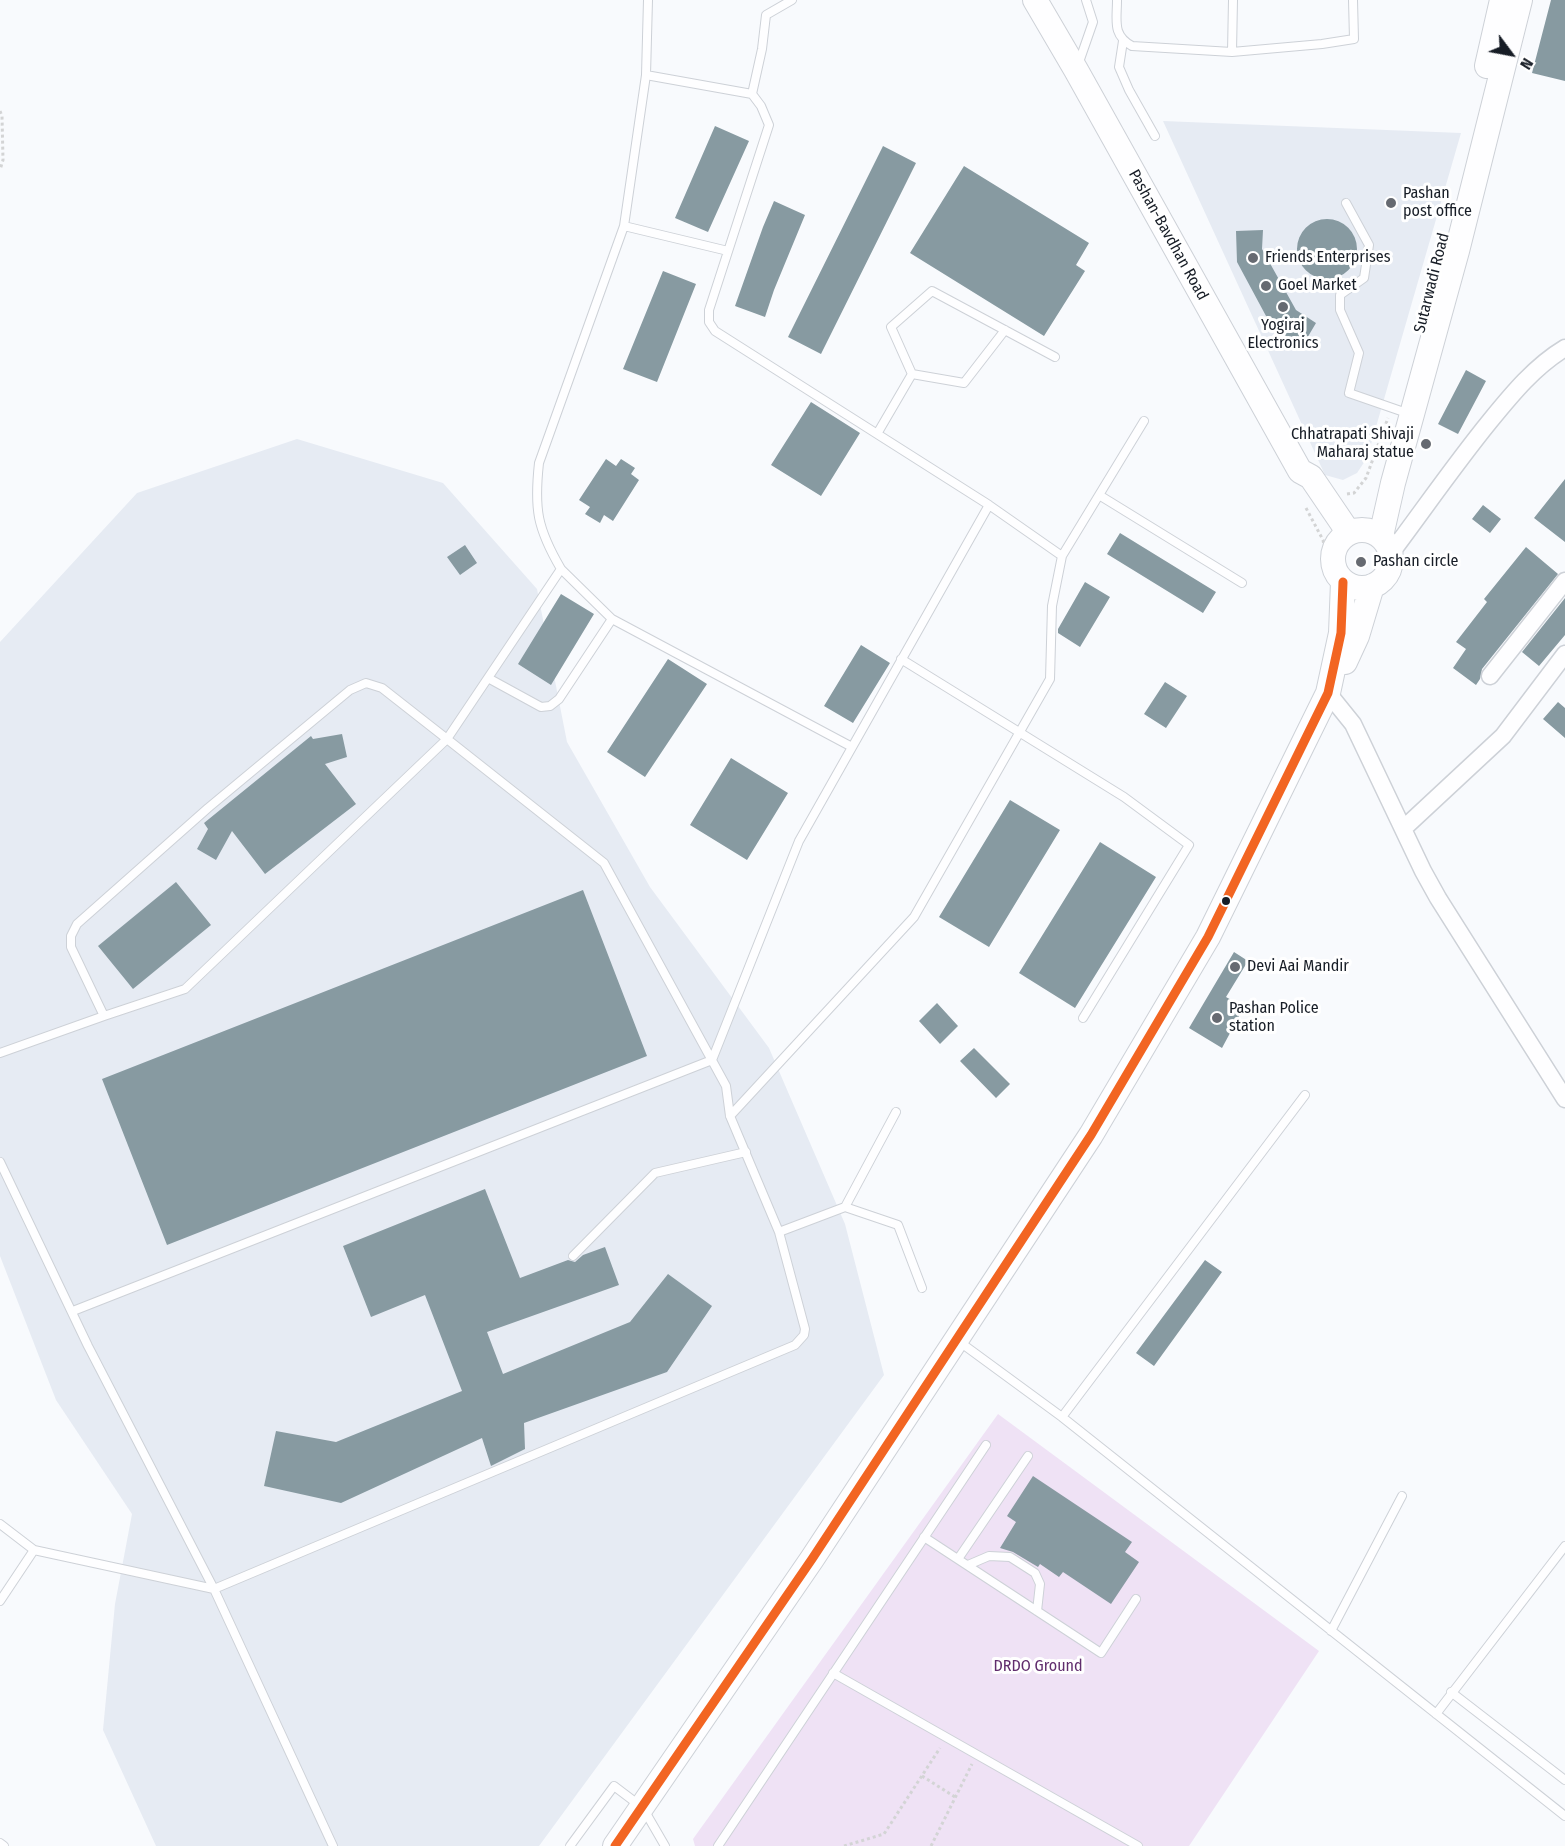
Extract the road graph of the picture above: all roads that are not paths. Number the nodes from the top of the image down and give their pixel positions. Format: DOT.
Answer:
graph roads {
  1 [pos="648,0"];
  2 [pos="792,0"];
  3 [pos="1035,0"];
  4 [pos="1086,0"];
  5 [pos="1117,0"];
  6 [pos="1233,0"];
  7 [pos="1353,0"];
  8 [pos="1502,0"];
  9 [pos="1520,0"];
  10 [pos="1123,41"];
  11 [pos="1232,52"];
  12 [pos="1076,70"];
  13 [pos="646,75"];
  14 [pos="752,94"];
  15 [pos="1155,136"];
  16 [pos="1346,203"];
  17 [pos="624,226"];
  18 [pos="728,251"];
  19 [pos="1005,330"];
  20 [pos="1562,354"];
  21 [pos="1055,357"];
  22 [pos="912,374"];
  23 [pos="1396,409"];
  24 [pos="1144,421"];
  25 [pos="877,434"];
  26 [pos="1098,495"];
  27 [pos="988,505"];
  28 [pos="1365,538"];
  29 [pos="1062,556"];
  30 [pos="561,569"];
  31 [pos="1336,577"];
  32 [pos="1565,581"];
  33 [pos="1242,583"];
  34 [pos="1372,586"];
  35 [pos="612,619"];
  36 [pos="1565,654"];
  37 [pos="901,659"];
  38 [pos="1490,676"];
  39 [pos="488,678"];
  40 [pos="1330,687"];
  41 [pos="1019,731"];
  42 [pos="447,739"];
  43 [pos="852,747"];
  44 [pos="1403,829"];
  45 [pos="104,1016"];
  46 [pos="1083,1018"];
  47 [pos="0,1053"];
  48 [pos="712,1060"];
  49 [pos="1305,1095"];
  50 [pos="1565,1099"];
  51 [pos="896,1112"];
  52 [pos="730,1116"];
  53 [pos="746,1152"];
  54 [pos="0,1162"];
  55 [pos="845,1207"];
  56 [pos="779,1232"];
  57 [pos="573,1256"];
  58 [pos="922,1288"];
  59 [pos="73,1311"];
  60 [pos="957,1340"];
  61 [pos="1062,1417"];
  62 [pos="986,1444"];
  63 [pos="1029,1456"];
  64 [pos="1402,1496"];
  65 [pos="0,1524"];
  66 [pos="924,1537"];
  67 [pos="1565,1546"];
  68 [pos="34,1550"];
  69 [pos="958,1559"];
  70 [pos="968,1565"];
  71 [pos="214,1589"];
  72 [pos="1136,1599"];
  73 [pos="0,1601"];
  74 [pos="1036,1611"];
  75 [pos="1331,1631"];
  76 [pos="833,1673"];
  77 [pos="1451,1692"];
  78 [pos="1436,1714"];
  79 [pos="1565,1780"];
  80 [pos="643,1808"];
  81 [pos="1565,1816"];
  82 [pos="0,1843"];
  83 [pos="4,1846"];
  84 [pos="333,1846"];
  85 [pos="570,1846"];
  86 [pos="615,1846"];
  87 [pos="665,1846"];
  88 [pos="718,1846"];
  89 [pos="1138,1846"];
  1 -- 13 [label="lane"];
  2 -- 14 [label="lane"];
  3 -- 12 [label="main road, Pashan-Bavdhan Road"];
  4 -- 12 [label="lane"];
  5 -- 10 [label="lane"];
  6 -- 11 [label="lane"];
  7 -- 11 [label="lane"];
  8 -- 23 [label="main road, Sutarwadi Road"];
  9 -- 28 [label="main road"];
  10 -- 11 [label="lane"];
  10 -- 15 [label="lane"];
  12 -- 28 [label="main road, Pashan-Bavdhan Road"];
  13 -- 14 [label="lane"];
  13 -- 17 [label="lane"];
  14 -- 18 [label="lane"];
  16 -- 23 [label="lane"];
  17 -- 18 [label="lane"];
  17 -- 30 [label="lane"];
  18 -- 25 [label="lane"];
  19 -- 21 [label="lane"];
  19 -- 22 [label="lane"];
  19 -- 22 [label="lane"];
  20 -- 28 [label="street"];
  22 -- 25 [label="lane"];
  23 -- 28 [label="main road, Sutarwadi Road"];
  24 -- 26 [label="lane"];
  25 -- 27 [label="lane"];
  26 -- 29 [label="lane"];
  26 -- 33 [label="lane"];
  27 -- 29 [label="lane"];
  27 -- 37 [label="lane"];
  28 -- 31 [label="main road"];
  28 -- 34 [label="main road"];
  29 -- 41 [label="lane"];
  30 -- 35 [label="lane"];
  30 -- 39 [label="lane"];
  31 -- 34 [label="main road"];
  31 -- 40 [label="main road"];
  32 -- 38 [label="street"];
  34 -- 40 [label="main road"];
  35 -- 39 [label="lane"];
  35 -- 43 [label="lane"];
  36 -- 44 [label="street"];
  37 -- 41 [label="lane"];
  37 -- 43 [label="lane"];
  39 -- 42 [label="lane"];
  40 -- 44 [label="street"];
  40 -- 60 [label="main road"];
  41 -- 46 [label="lane"];
  41 -- 52 [label="lane"];
  42 -- 45 [label="lane"];
  42 -- 45 [label="lane"];
  42 -- 48 [label="lane"];
  43 -- 48 [label="lane"];
  44 -- 50 [label="street"];
  45 -- 47 [label="lane"];
  48 -- 52 [label="lane"];
  48 -- 59 [label="lane"];
  49 -- 61 [label="lane"];
  51 -- 55 [label="lane"];
  52 -- 53 [label="lane"];
  53 -- 56 [label="lane"];
  53 -- 57 [label="lane"];
  54 -- 59 [label="lane"];
  55 -- 56 [label="lane"];
  55 -- 58 [label="lane"];
  56 -- 71 [label="lane"];
  59 -- 71 [label="lane"];
  60 -- 61 [label="lane"];
  60 -- 80 [label="main road"];
  61 -- 75 [label="lane"];
  62 -- 66 [label="lane"];
  63 -- 69 [label="lane"];
  64 -- 75 [label="lane"];
  65 -- 68 [label="lane"];
  66 -- 69 [label="lane"];
  66 -- 76 [label="lane"];
  67 -- 77 [label="lane"];
  68 -- 71 [label="lane"];
  68 -- 73 [label="lane"];
  69 -- 70 [label="lane"];
  70 -- 74 [label="lane"];
  70 -- 74 [label="lane"];
  71 -- 84 [label="lane"];
  72 -- 74 [label="lane"];
  75 -- 78 [label="lane"];
  76 -- 88 [label="lane"];
  76 -- 89 [label="lane"];
  77 -- 78 [label="lane"];
  77 -- 79 [label="lane"];
  78 -- 81 [label="lane"];
  80 -- 85 [label="lane"];
  80 -- 86 [label="main road"];
  80 -- 87 [label="lane"];
  82 -- 83 [label="lane"];
}
